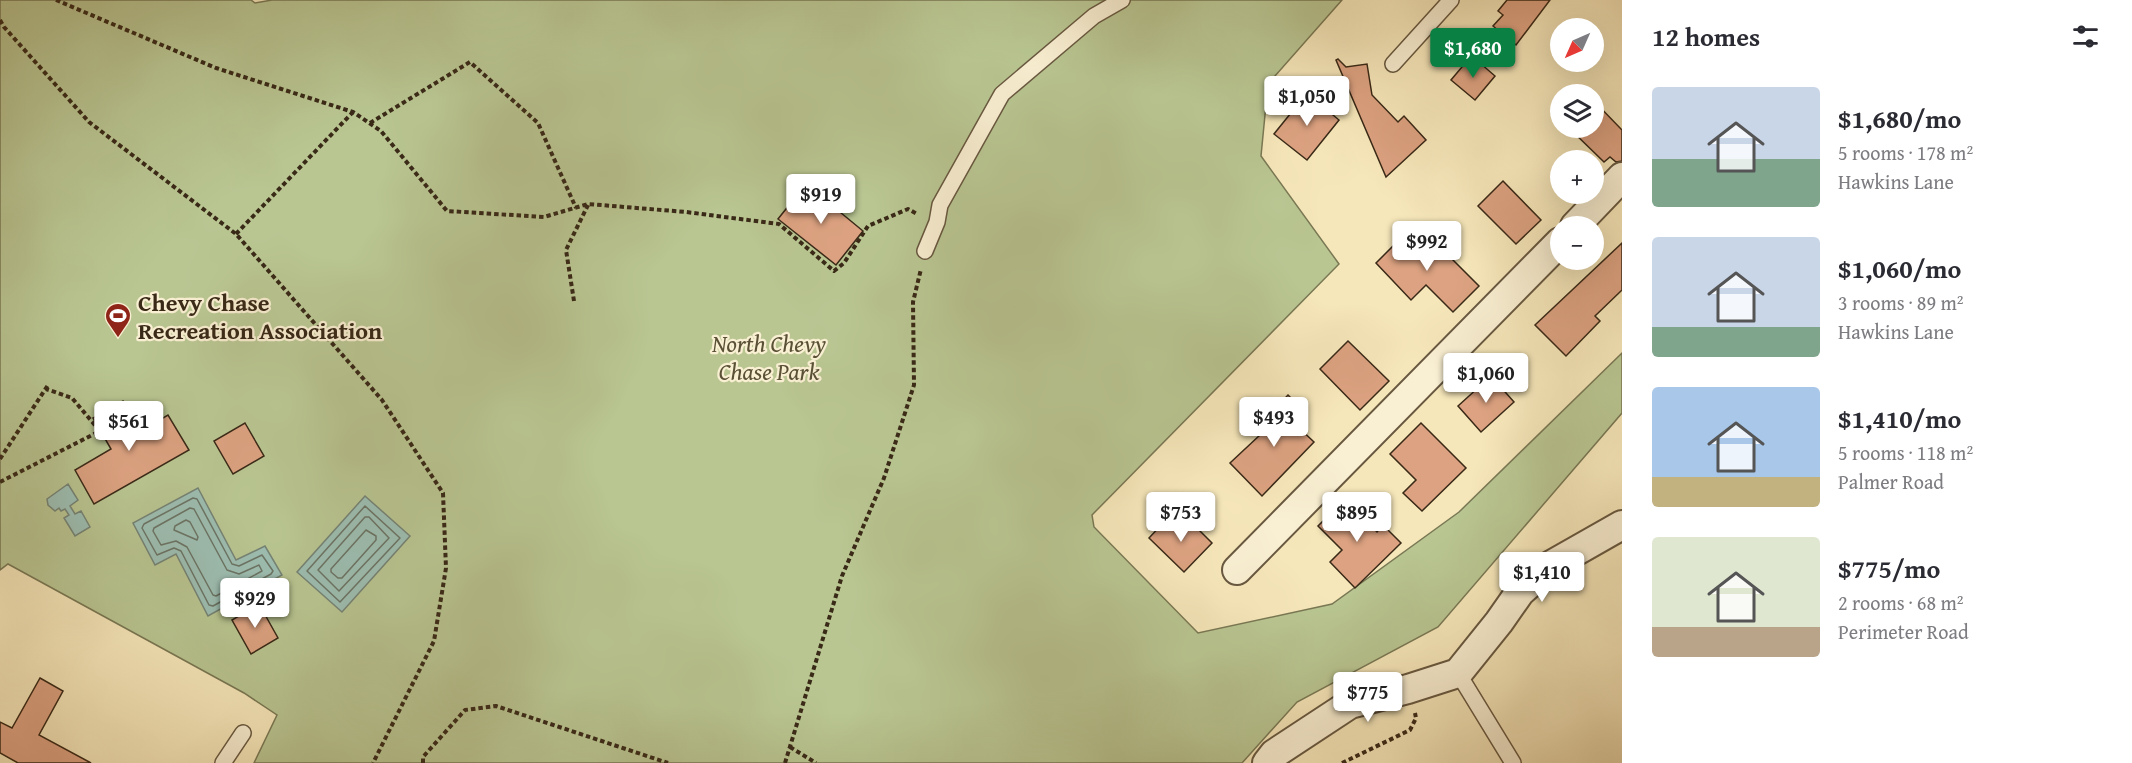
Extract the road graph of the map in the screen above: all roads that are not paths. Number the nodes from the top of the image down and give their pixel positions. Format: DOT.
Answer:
graph roads {
  1 [pos="1122,0"];
  2 [pos="1451,0"];
  3 [pos="1393,64"];
  4 [pos="1622,177"];
  5 [pos="1585,216"];
  6 [pos="925,251"];
  7 [pos="1550,252"];
  8 [pos="1622,525"];
  9 [pos="1237,570"];
  10 [pos="1458,674"];
  11 [pos="243,733"];
  12 [pos="223,763"];
  13 [pos="1267,763"];
  14 [pos="1513,763"];
  1 -- 6 [label="lane"];
  2 -- 3 [label="lane"];
  4 -- 5 [label="street"];
  7 -- 9 [label="street"];
  8 -- 10 [label="street"];
  10 -- 13 [label="street"];
  10 -- 14 [label="lane"];
  11 -- 12 [label="lane"];
}
